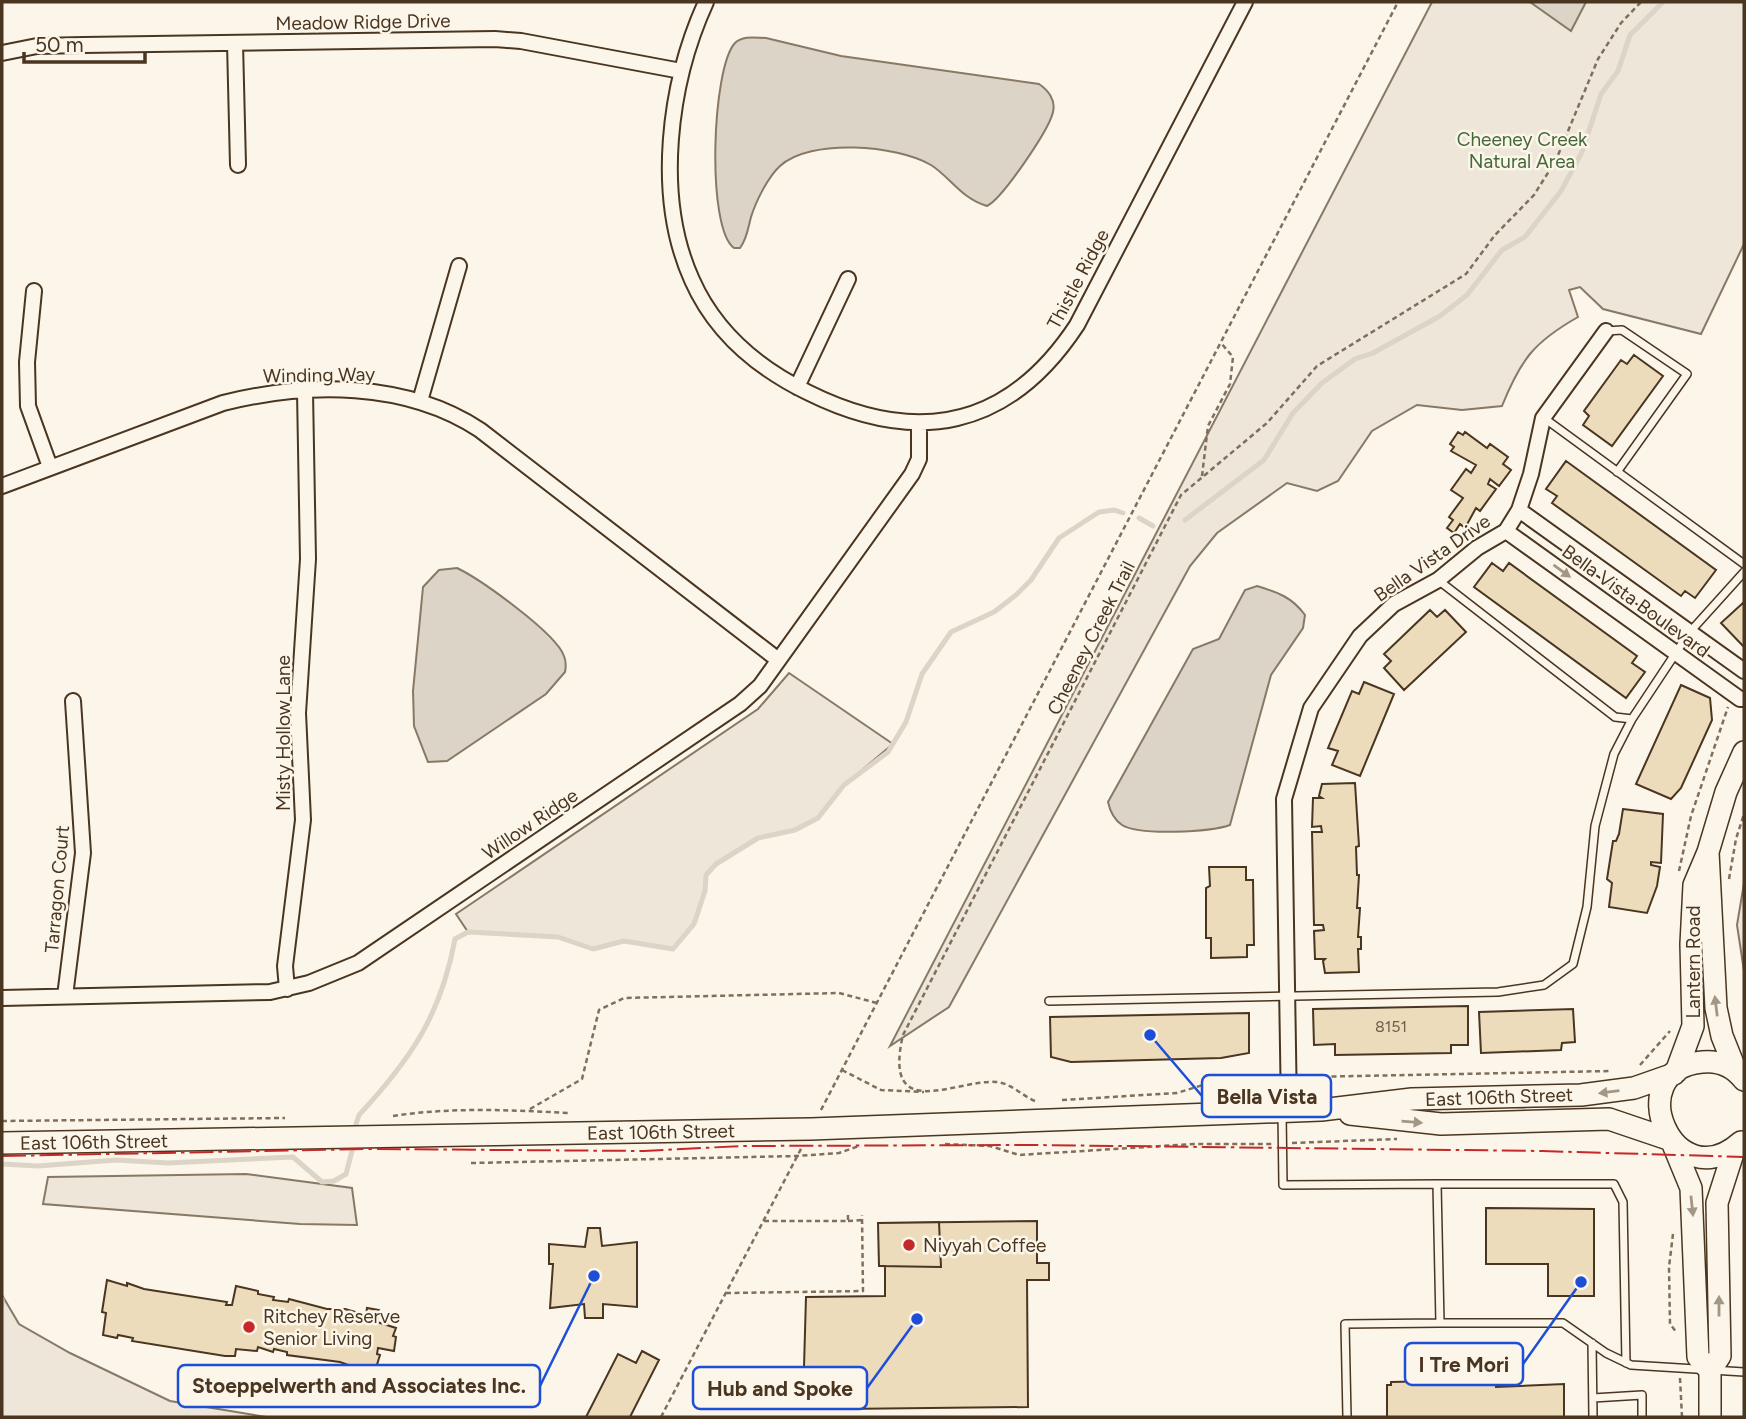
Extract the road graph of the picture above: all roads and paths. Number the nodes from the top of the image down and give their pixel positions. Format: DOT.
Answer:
graph roads {
  1 [pos="706,2"];
  2 [pos="1245,2"];
  3 [pos="1398,2"];
  4 [pos="1641,2"];
  5 [pos="235,43"];
  6 [pos="2,53"];
  7 [pos="681,71"];
  8 [pos="238,165"];
  9 [pos="459,266"];
  10 [pos="848,279"];
  11 [pos="34,291"];
  12 [pos="1606,331"];
  13 [pos="1220,343"];
  14 [pos="797,387"];
  15 [pos="305,392"];
  16 [pos="420,401"];
  17 [pos="1544,418"];
  18 [pos="919,424"];
  19 [pos="50,467"];
  20 [pos="1617,472"];
  21 [pos="1202,476"];
  22 [pos="2,486"];
  23 [pos="1519,510"];
  24 [pos="1506,531"];
  25 [pos="1744,564"];
  26 [pos="1744,572"];
  27 [pos="1438,580"];
  28 [pos="1689,633"];
  29 [pos="1676,653"];
  30 [pos="777,659"];
  31 [pos="1744,671"];
  32 [pos="1744,699"];
  33 [pos="73,701"];
  34 [pos="1632,719"];
  35 [pos="1744,752"];
  36 [pos="1708,852"];
  37 [pos="287,989"];
  38 [pos="1287,994"];
  39 [pos="65,996"];
  40 [pos="2,998"];
  41 [pos="1049,1001"];
  42 [pos="877,1003"];
  43 [pos="1673,1026"];
  44 [pos="1634,1069"];
  45 [pos="842,1070"];
  46 [pos="1615,1071"];
  47 [pos="1675,1073"];
  48 [pos="1742,1076"];
  49 [pos="1306,1077"];
  50 [pos="1265,1078"];
  51 [pos="937,1092"];
  52 [pos="1038,1101"];
  53 [pos="1051,1101"];
  54 [pos="530,1109"];
  55 [pos="1285,1110"];
  56 [pos="1321,1110"];
  57 [pos="570,1113"];
  58 [pos="386,1117"];
  59 [pos="294,1118"];
  60 [pos="2,1121"];
  61 [pos="811,1129"];
  62 [pos="1671,1141"];
  63 [pos="1741,1141"];
  64 [pos="2,1143"];
  65 [pos="870,1143"];
  66 [pos="939,1143"];
  67 [pos="1194,1144"];
  68 [pos="797,1156"];
  69 [pos="471,1163"];
  70 [pos="1437,1184"];
  71 [pos="848,1215"];
  72 [pos="848,1220"];
  73 [pos="764,1221"];
  74 [pos="1675,1225"];
  75 [pos="726,1293"];
  76 [pos="1440,1323"];
  77 [pos="1678,1334"];
  78 [pos="1592,1343"];
  79 [pos="1626,1363"];
  80 [pos="1710,1371"];
  81 [pos="1744,1372"];
  82 [pos="1593,1398"];
  83 [pos="661,1417"];
  84 [pos="1347,1417"];
  85 [pos="1593,1417"];
  86 [pos="1642,1417"];
  87 [pos="1710,1417"];
  1 -- 7 [label="street, Thistle Ridge"];
  2 -- 18 [label="street, Thistle Ridge"];
  3 -- 13 [label="path"];
  4 -- 21 [label="path, Cheeney Creek Trail"];
  5 -- 6 [label="street, Meadow Ridge Drive"];
  5 -- 7 [label="street, Meadow Ridge Drive"];
  5 -- 8 [label="street"];
  7 -- 14 [label="street, Thistle Ridge"];
  9 -- 16 [label="street"];
  10 -- 14 [label="street"];
  11 -- 19 [label="street"];
  12 -- 17 [label="street, Bella Vista Drive"];
  12 -- 20 [label="lane"];
  13 -- 21 [label="path"];
  13 -- 42 [label="path"];
  14 -- 18 [label="street, Thistle Ridge"];
  15 -- 16 [label="street, Winding Way"];
  15 -- 19 [label="street, Winding Way"];
  15 -- 37 [label="street, Misty Hollow Lane"];
  16 -- 30 [label="street, Winding Way"];
  17 -- 20 [label="lane"];
  17 -- 23 [label="street, Bella Vista Drive"];
  18 -- 30 [label="street, Willow Ridge"];
  19 -- 22 [label="street, Winding Way"];
  20 -- 25 [label="lane"];
  21 -- 51 [label="path, Cheeney Creek Trail"];
  23 -- 24 [label="street, Bella Vista Drive"];
  23 -- 28 [label="street, Bella Vista Boulevard"];
  24 -- 27 [label="street, Bella Vista Drive"];
  24 -- 29 [label="street, Bella Vista Boulevard, one-way"];
  26 -- 28 [label="lane"];
  27 -- 34 [label="lane"];
  27 -- 38 [label="street, Bella Vista Drive"];
  28 -- 29 [label="lane"];
  28 -- 31 [label="street, Bella Vista Boulevard"];
  29 -- 32 [label="street, Bella Vista Boulevard"];
  29 -- 34 [label="lane"];
  30 -- 37 [label="street, Willow Ridge"];
  33 -- 39 [label="street, Tarragon Court"];
  34 -- 38 [label="lane"];
  35 -- 36 [label="main road, Lantern Road"];
  36 -- 47 [label="main road, Lantern Road"];
  48 -- 36 [label="main road, Lantern Road, one-way"];
  37 -- 39 [label="street, Willow Ridge"];
  38 -- 41 [label="lane"];
  38 -- 55 [label="street, Bella Vista Drive"];
  39 -- 40 [label="street, Willow Ridge"];
  42 -- 45 [label="path"];
  42 -- 54 [label="path"];
  43 -- 44 [label="path"];
  45 -- 51 [label="path"];
  45 -- 61 [label="path"];
  46 -- 49 [label="path"];
  47 -- 48 [label="main road, East 106th Street"];
  47 -- 56 [label="main road, East 106th Street, one-way"];
  47 -- 62 [label="main road, Lantern Road"];
  50 -- 53 [label="path"];
  51 -- 52 [label="path"];
  54 -- 57 [label="path"];
  54 -- 58 [label="path"];
  55 -- 56 [label="main road, East 106th Street"];
  55 -- 61 [label="main road, East 106th Street"];
  55 -- 70 [label="lane"];
  56 -- 62 [label="main road, East 106th Street, one-way"];
  59 -- 60 [label="path"];
  61 -- 64 [label="main road, East 106th Street"];
  61 -- 68 [label="path"];
  62 -- 63 [label="main road, East 106th Street"];
  62 -- 80 [label="main road, Lantern Road, one-way"];
  80 -- 63 [label="main road, one-way"];
  65 -- 68 [label="path"];
  66 -- 67 [label="path"];
  68 -- 69 [label="path"];
  68 -- 73 [label="path"];
  70 -- 76 [label="lane"];
  70 -- 79 [label="lane"];
  71 -- 72 [label="path"];
  72 -- 73 [label="path"];
  72 -- 75 [label="path"];
  73 -- 75 [label="path"];
  74 -- 77 [label="path"];
  75 -- 83 [label="path"];
  76 -- 78 [label="lane"];
  76 -- 84 [label="lane"];
  78 -- 79 [label="lane"];
  78 -- 82 [label="lane"];
  79 -- 80 [label="lane"];
  80 -- 81 [label="lane"];
  80 -- 87 [label="main road"];
  82 -- 85 [label="lane"];
  82 -- 86 [label="lane"];
}
